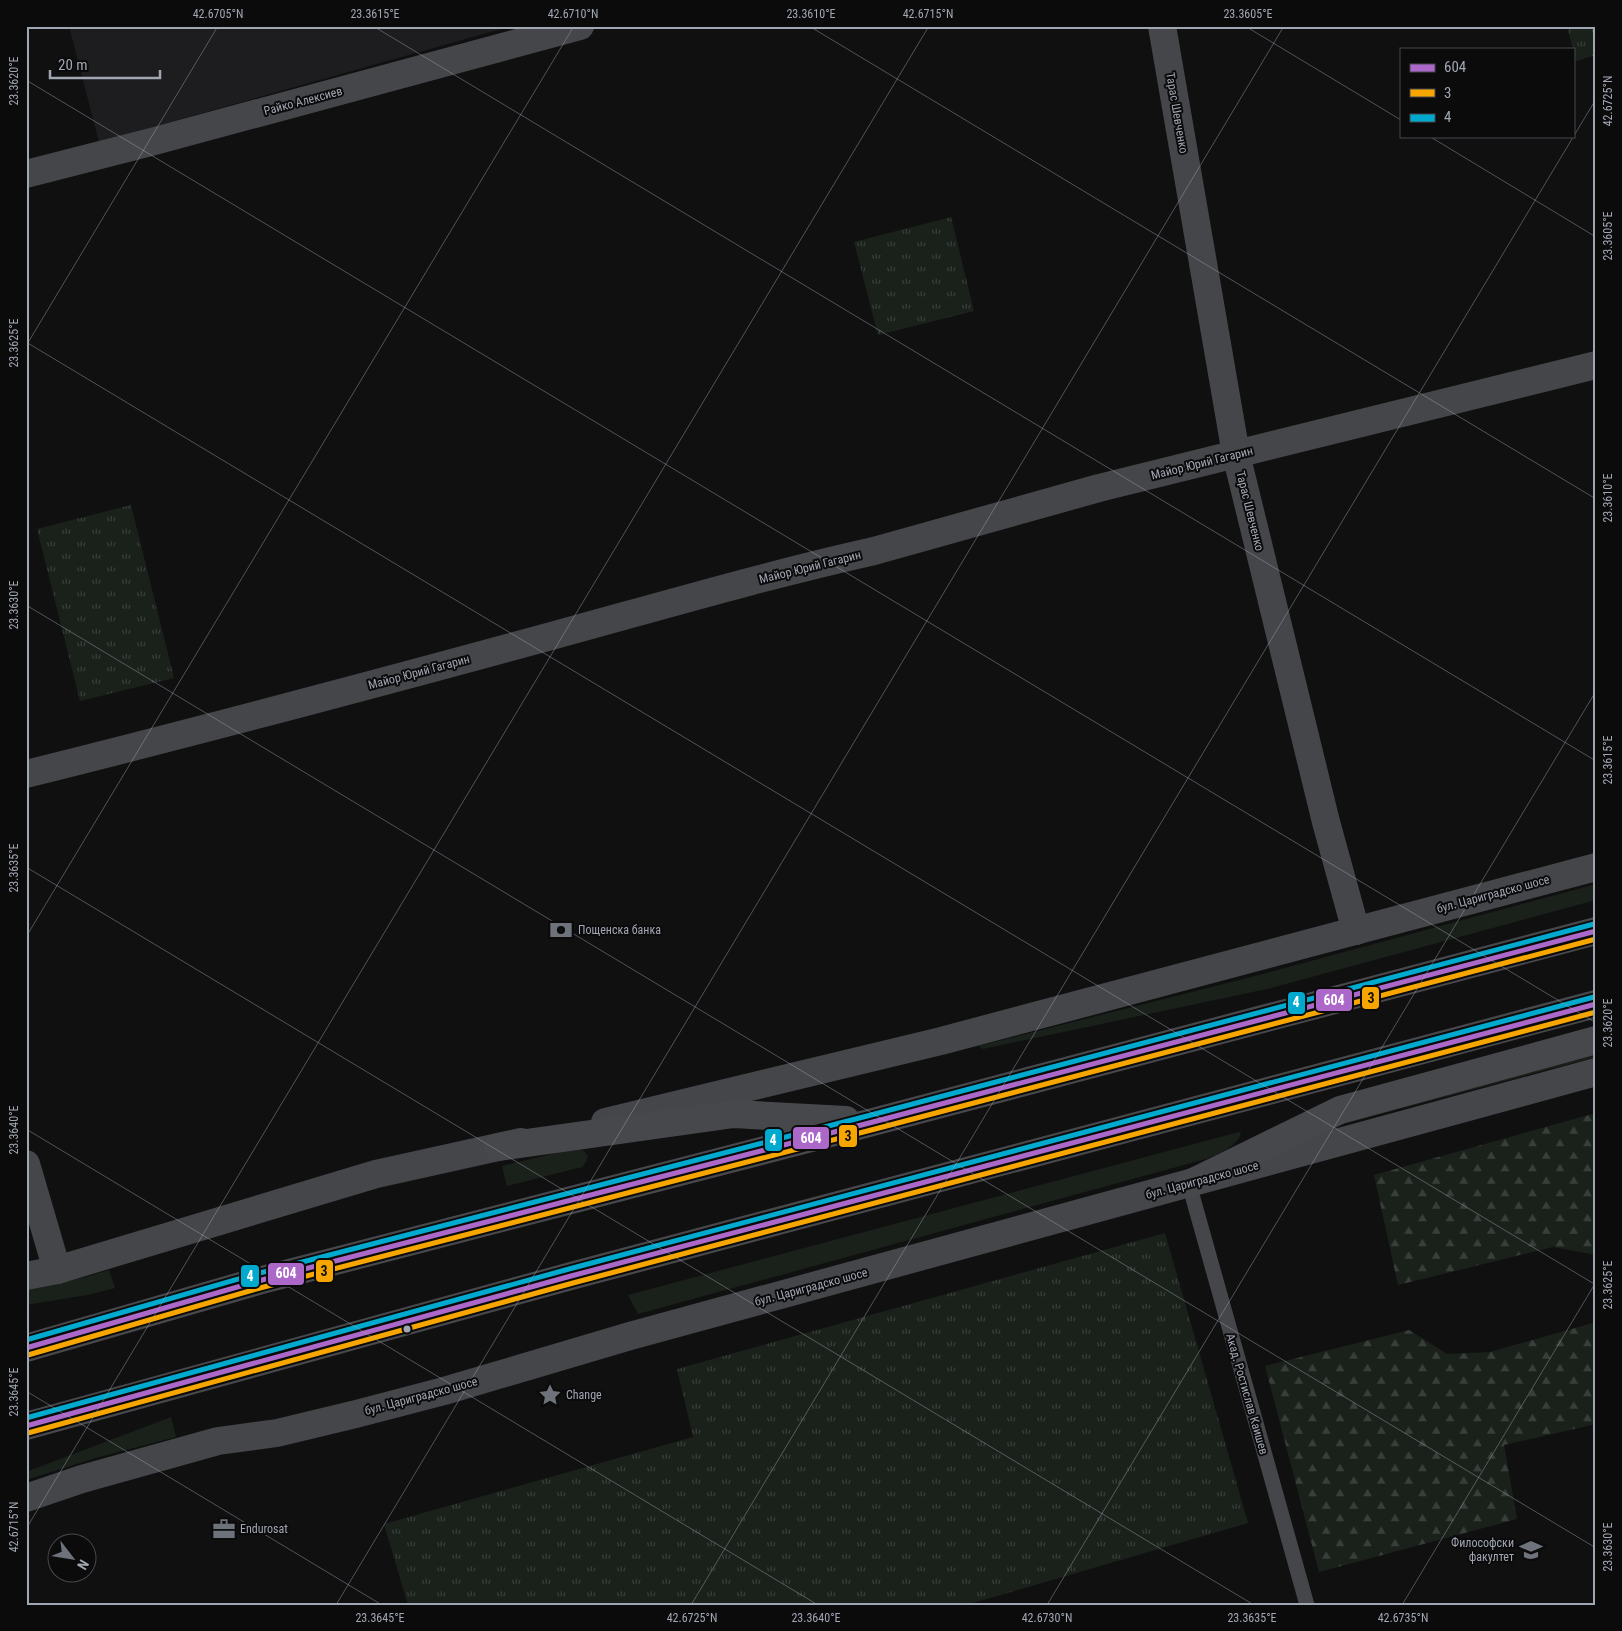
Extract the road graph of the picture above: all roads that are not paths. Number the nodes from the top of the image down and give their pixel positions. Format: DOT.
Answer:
graph roads {
  1 [pos="580,26"];
  2 [pos="1162,26"];
  3 [pos="26,174"];
  4 [pos="1596,365"];
  5 [pos="1236,454"];
  6 [pos="26,774"];
  7 [pos="1596,867"];
  8 [pos="1356,931"];
  9 [pos="1596,932"];
  10 [pos="1596,1004"];
  11 [pos="1596,1040"];
  12 [pos="1596,1072"];
  13 [pos="873,1122"];
  14 [pos="498,1148"];
  15 [pos="26,1164"];
  16 [pos="1189,1184"];
  17 [pos="57,1270"];
  18 [pos="26,1276"];
  19 [pos="26,1348"];
  20 [pos="26,1426"];
  21 [pos="26,1498"];
  22 [pos="1307,1605"];
  1 -- 3 [label="street, Райко Алексиев"];
  2 -- 5 [label="street, Тарас Шевченко"];
  4 -- 5 [label="street, Майор Юрий Гагарин"];
  5 -- 6 [label="street, Майор Юрий Гагарин"];
  5 -- 8 [label="street, Тарас Шевченко"];
  7 -- 8 [label="street, бул. Цариградско шосе"];
  8 -- 14 [label="street, бул. Цариградско шосе"];
  9 -- 13 [label="highway"];
  10 -- 20 [label="highway"];
  11 -- 16 [label="highway"];
  12 -- 16 [label="street, бул. Цариградско шосе"];
  13 -- 14 [label="highway"];
  13 -- 19 [label="highway"];
  14 -- 17 [label="street, бул. Цариградско шосе"];
  15 -- 17 [label="street"];
  16 -- 21 [label="street, бул. Цариградско шосе"];
  16 -- 22 [label="lane, Акад. Ростислав Каишев"];
  17 -- 18 [label="street, бул. Цариградско шосе"];
}
